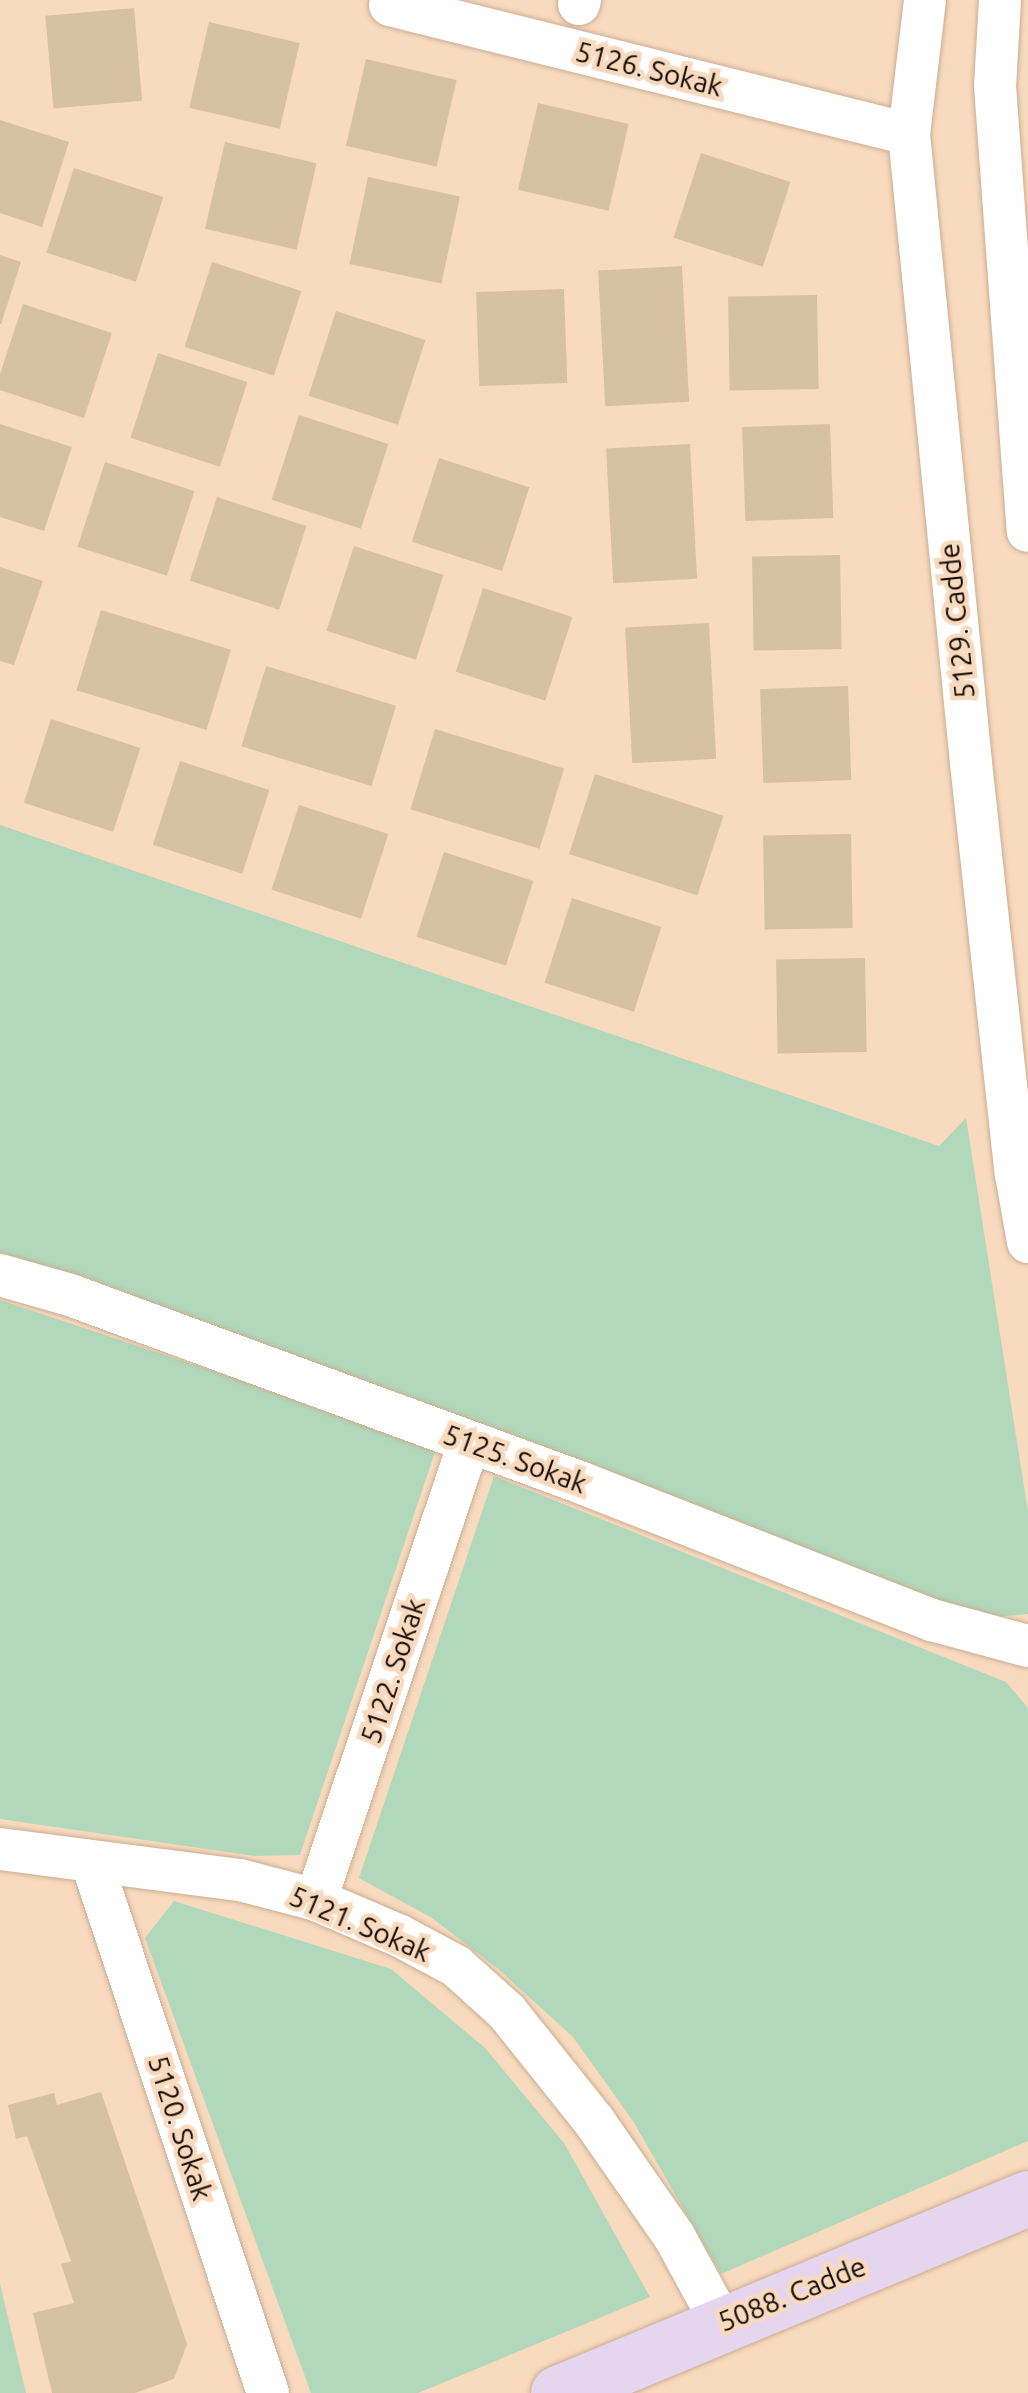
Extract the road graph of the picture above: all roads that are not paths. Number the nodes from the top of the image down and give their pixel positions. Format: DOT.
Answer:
graph roads {
  1 [pos="924,0"];
  2 [pos="1000,0"];
  3 [pos="390,5"];
  4 [pos="909,134"];
  5 [pos="1028,531"];
  6 [pos="1028,1242"];
  7 [pos="0,1275"];
  8 [pos="469,1442"];
  9 [pos="1028,1646"];
  10 [pos="0,1849"];
  11 [pos="92,1863"];
  12 [pos="316,1900"];
  13 [pos="1028,2198"];
  14 [pos="721,2322"];
  15 [pos="268,2393"];
  16 [pos="558,2393"];
  1 -- 4 [label="street, 5129. Cadde"];
  2 -- 5 [label="street"];
  3 -- 4 [label="street, 5126. Sokak"];
  4 -- 6 [label="street, 5129. Cadde"];
  7 -- 8 [label="street, 5125. Sokak"];
  8 -- 9 [label="street, 5125. Sokak"];
  8 -- 12 [label="street, 5122. Sokak"];
  10 -- 11 [label="street, 5121. Sokak"];
  11 -- 12 [label="street, 5121. Sokak"];
  11 -- 15 [label="street, 5120. Sokak"];
  12 -- 14 [label="street, 5121. Sokak"];
  13 -- 14 [label="street, 5088. Cadde"];
  14 -- 16 [label="street, 5088. Cadde"];
}
